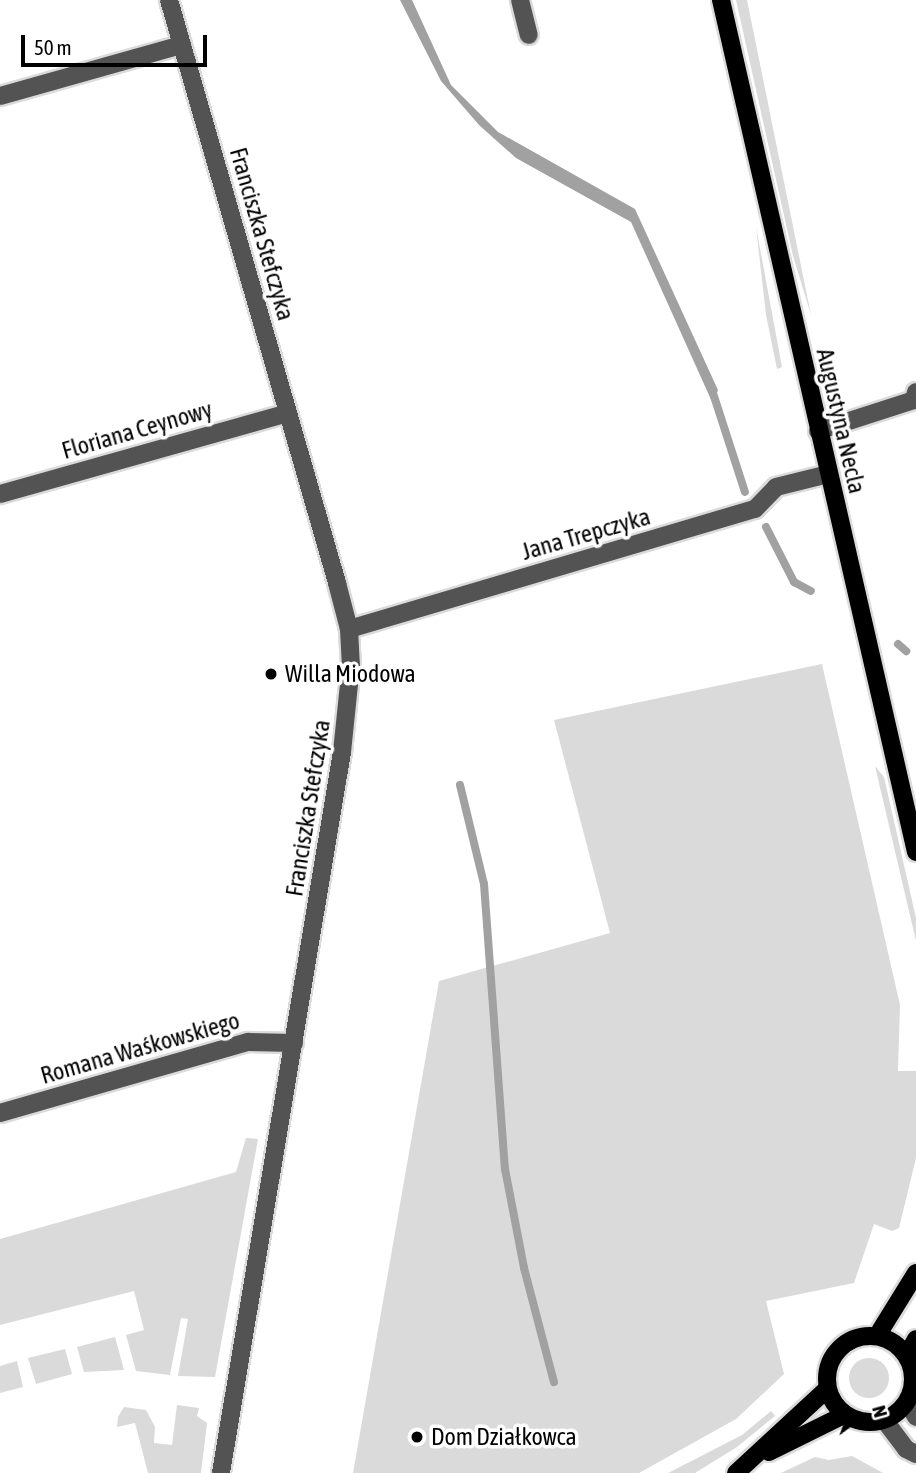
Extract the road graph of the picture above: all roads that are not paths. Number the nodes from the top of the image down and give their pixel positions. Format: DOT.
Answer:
graph roads {
  1 [pos="169,0"];
  2 [pos="520,0"];
  3 [pos="721,0"];
  4 [pos="529,35"];
  5 [pos="182,45"];
  6 [pos="0,96"];
  7 [pos="915,397"];
  8 [pos="288,413"];
  9 [pos="818,431"];
  10 [pos="828,474"];
  11 [pos="0,494"];
  12 [pos="349,629"];
  13 [pos="916,852"];
  14 [pos="293,1043"];
  15 [pos="0,1113"];
  16 [pos="916,1273"];
  17 [pos="877,1336"];
  18 [pos="916,1339"];
  19 [pos="907,1356"];
  20 [pos="827,1389"];
  21 [pos="912,1410"];
  22 [pos="845,1415"];
  23 [pos="885,1421"];
  24 [pos="916,1454"];
  25 [pos="757,1457"];
  26 [pos="220,1473"];
  27 [pos="736,1473"];
  1 -- 5 [label="street, Franciszka Stefczyka"];
  2 -- 4 [label="street"];
  3 -- 9 [label="main road, Augustyna Necla"];
  5 -- 6 [label="street"];
  5 -- 8 [label="street, Franciszka Stefczyka"];
  7 -- 9 [label="street"];
  8 -- 11 [label="street, Floriana Ceynowy"];
  8 -- 12 [label="street, Franciszka Stefczyka"];
  9 -- 10 [label="main road, Augustyna Necla"];
  10 -- 12 [label="street, Jana Trepczyka"];
  10 -- 13 [label="main road, Augustyna Necla"];
  12 -- 14 [label="street, Franciszka Stefczyka"];
  14 -- 15 [label="street, Romana Waśkowskiego"];
  14 -- 26 [label="street, Franciszka Stefczyka"];
  16 -- 17 [label="main road"];
  17 -- 19 [label="main road"];
  17 -- 20 [label="main road"];
  18 -- 19 [label="main road"];
  19 -- 21 [label="main road"];
  20 -- 22 [label="main road"];
  20 -- 25 [label="main road"];
  21 -- 23 [label="main road"];
  22 -- 23 [label="main road"];
  22 -- 25 [label="main road"];
  23 -- 24 [label="street"];
  25 -- 27 [label="main road"];
}
